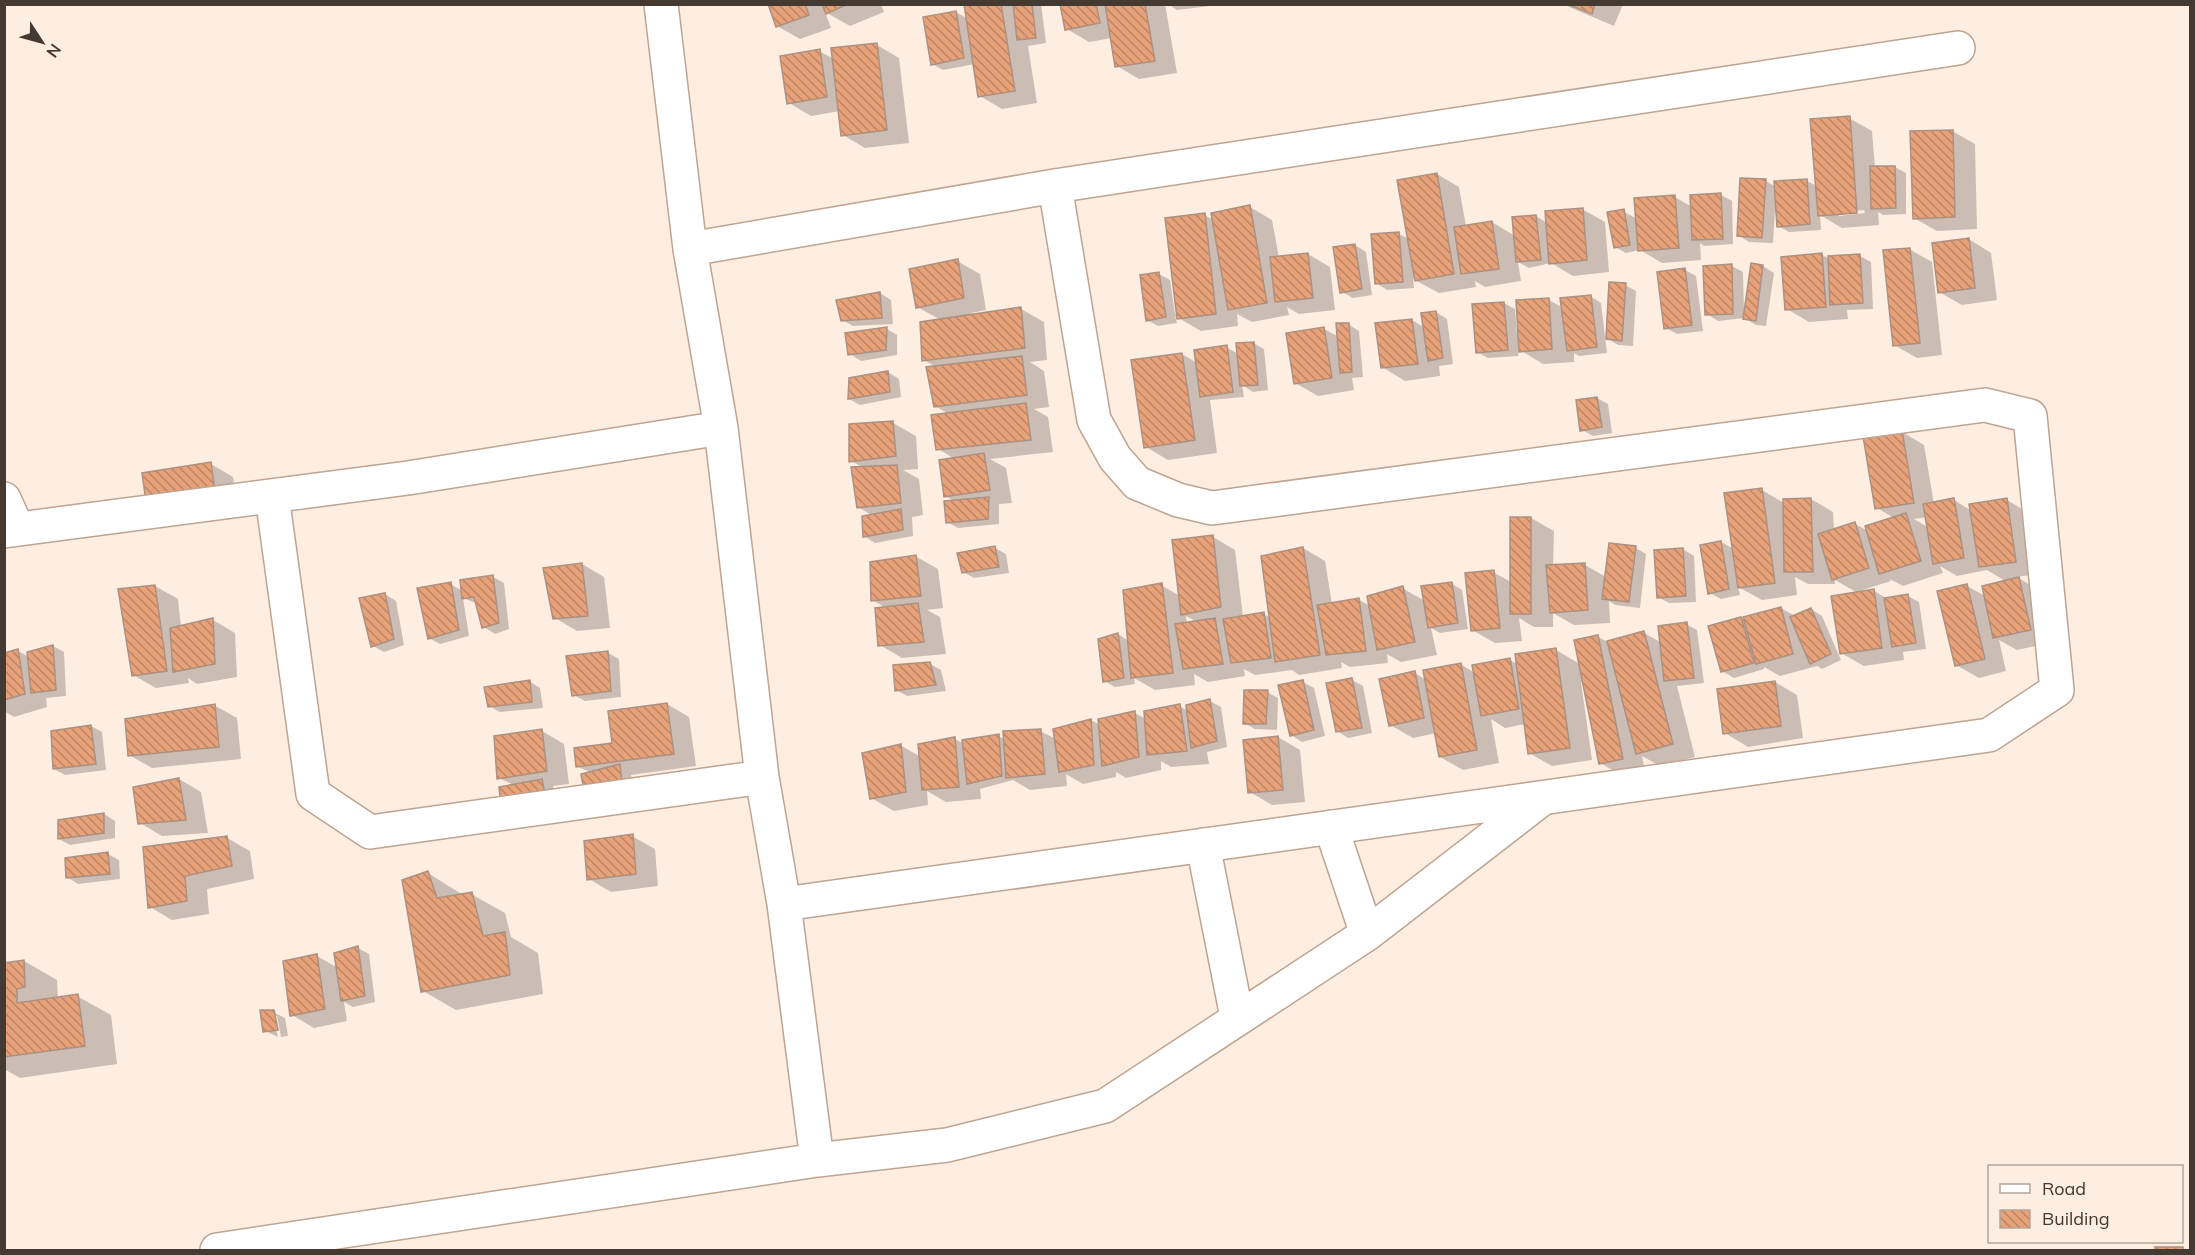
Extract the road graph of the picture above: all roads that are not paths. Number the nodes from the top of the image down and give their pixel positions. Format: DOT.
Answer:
graph roads {
  1 [pos="661,4"];
  2 [pos="1958,48"];
  3 [pos="1055,186"];
  4 [pos="690,249"];
  5 [pos="721,428"];
  6 [pos="272,496"];
  7 [pos="9,519"];
  8 [pos="762,777"];
  9 [pos="1545,797"];
  10 [pos="1331,827"];
  11 [pos="1203,845"];
  12 [pos="784,904"];
  13 [pos="1367,934"];
  14 [pos="1237,1017"];
  15 [pos="817,1160"];
  16 [pos="217,1251"];
  1 -- 4 [label="street"];
  2 -- 3 [label="street"];
  3 -- 4 [label="street"];
  3 -- 9 [label="street"];
  4 -- 5 [label="street"];
  5 -- 6 [label="street"];
  5 -- 8 [label="street"];
  6 -- 7 [label="street"];
  6 -- 8 [label="street"];
  8 -- 12 [label="street"];
  9 -- 10 [label="street"];
  9 -- 13 [label="street"];
  10 -- 11 [label="street"];
  10 -- 13 [label="street"];
  11 -- 12 [label="street"];
  11 -- 14 [label="street"];
  12 -- 15 [label="street"];
  13 -- 14 [label="street"];
  14 -- 15 [label="street"];
  15 -- 16 [label="street"];
}
